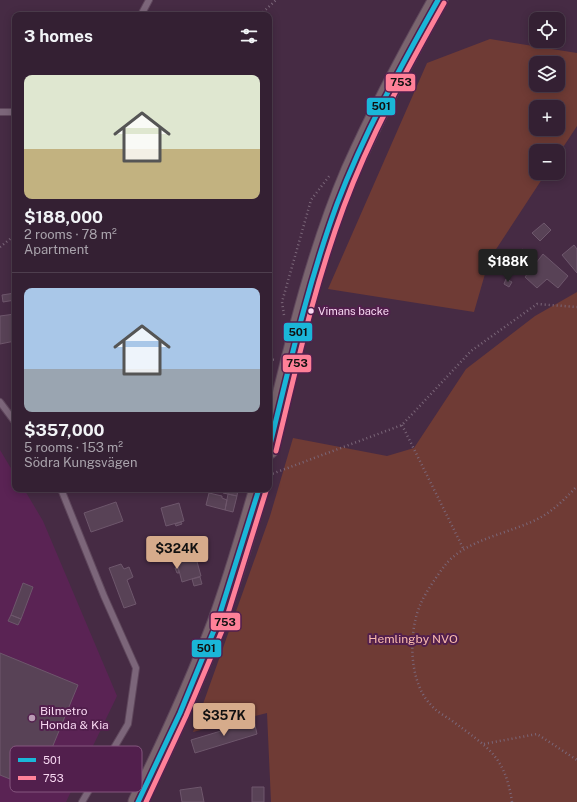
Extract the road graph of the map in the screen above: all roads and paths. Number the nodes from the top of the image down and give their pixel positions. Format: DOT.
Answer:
graph roads {
  1 [pos="149,0"];
  2 [pos="276,0"];
  3 [pos="438,0"];
  4 [pos="143,12"];
  5 [pos="263,12"];
  6 [pos="0,112"];
  7 [pos="12,112"];
  8 [pos="12,238"];
  9 [pos="0,247"];
  10 [pos="577,307"];
  11 [pos="0,402"];
  12 [pos="12,418"];
  13 [pos="402,425"];
  14 [pos="272,437"];
  15 [pos="272,474"];
  16 [pos="577,486"];
  17 [pos="62,492"];
  18 [pos="258,492"];
  19 [pos="464,550"];
  20 [pos="484,744"];
  21 [pos="115,746"];
  22 [pos="577,760"];
  23 [pos="88,792"];
  24 [pos="82,802"];
  25 [pos="138,802"];
  26 [pos="512,802"];
  1 -- 4 [label="lane"];
  2 -- 5 [label="path"];
  3 -- 14 [label="main road"];
  6 -- 7 [label="lane"];
  8 -- 9 [label="path"];
  10 -- 13 [label="path"];
  11 -- 12 [label="lane"];
  13 -- 15 [label="path"];
  13 -- 19 [label="path"];
  16 -- 19 [label="path"];
  17 -- 21 [label="lane"];
  18 -- 25 [label="main road"];
  19 -- 20 [label="path"];
  20 -- 22 [label="path"];
  20 -- 26 [label="path"];
  23 -- 24 [label="lane"];
}
